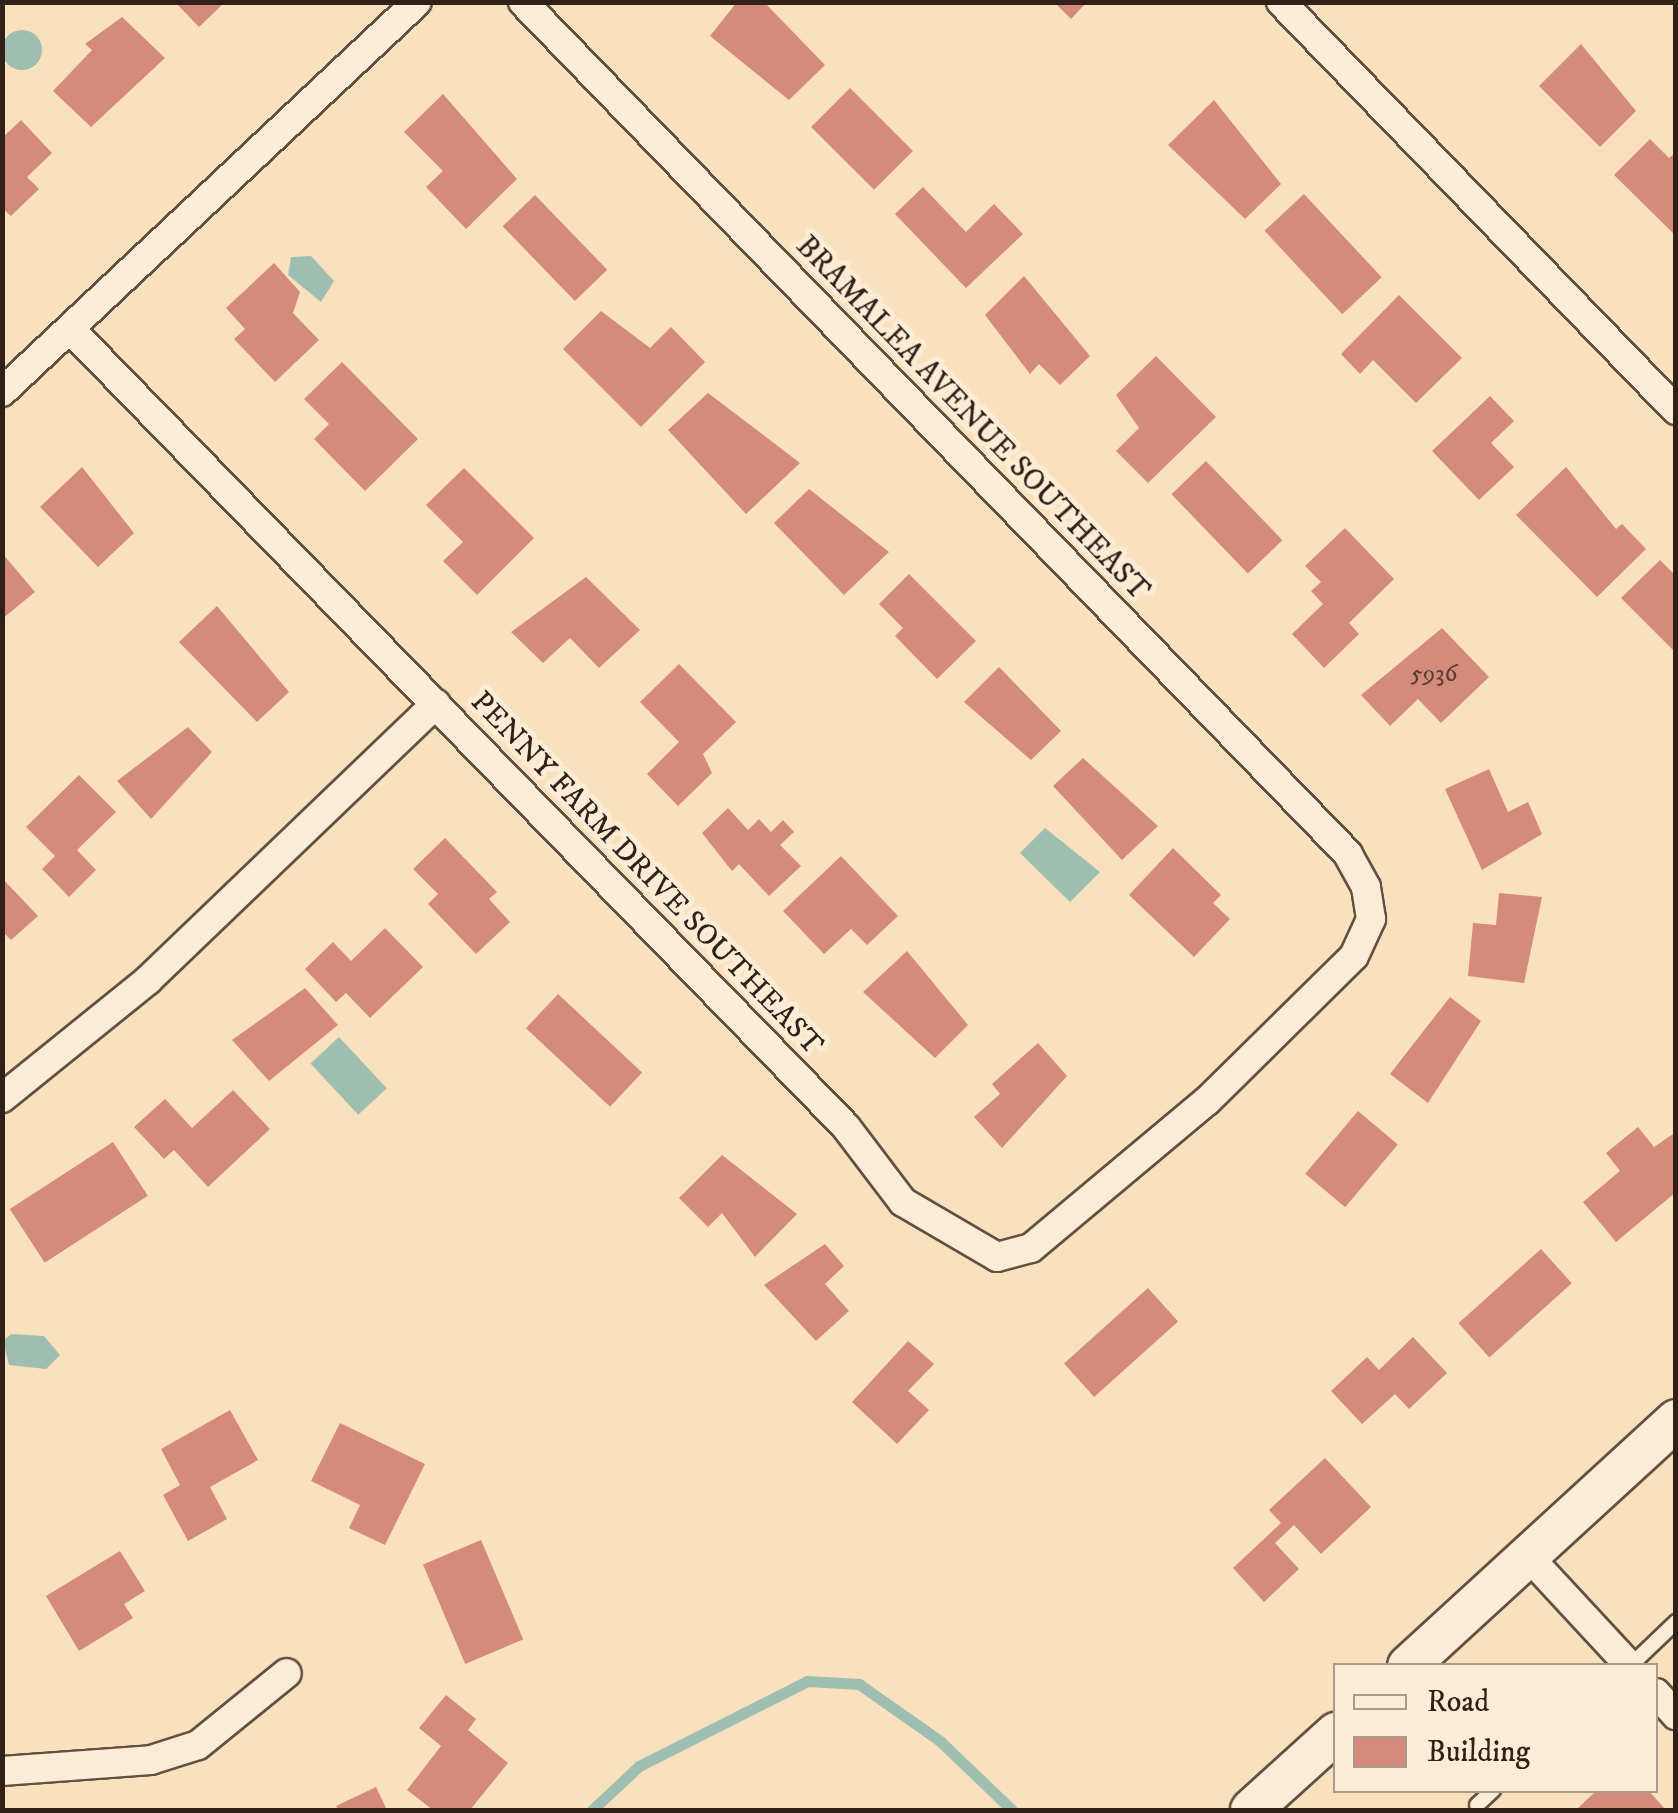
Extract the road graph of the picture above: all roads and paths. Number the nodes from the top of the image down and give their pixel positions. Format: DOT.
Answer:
graph roads {
  1 [pos="416,2"];
  2 [pos="523,2"];
  3 [pos="1283,3"];
  4 [pos="74,332"];
  5 [pos="2,392"];
  6 [pos="1676,410"];
  7 [pos="436,704"];
  8 [pos="1366,887"];
  9 [pos="2,1098"];
  10 [pos="1676,1420"];
  11 [pos="1528,1556"];
  12 [pos="1676,1622"];
  13 [pos="1411,1663"];
  14 [pos="1627,1663"];
  15 [pos="1633,1663"];
  16 [pos="286,1673"];
  17 [pos="1658,1695"];
  18 [pos="1676,1715"];
  19 [pos="1333,1735"];
  20 [pos="2,1771"];
  21 [pos="1490,1793"];
  22 [pos="1477,1805"];
  23 [pos="1251,1810"];
  1 -- 4 [label="street"];
  2 -- 8 [label="street, BRAMALEA AVENUE SOUTHEAST"];
  3 -- 6 [label="street"];
  4 -- 5 [label="street"];
  4 -- 7 [label="street, PENNY FARM DRIVE SOUTHEAST"];
  7 -- 8 [label="street, PENNY FARM DRIVE SOUTHEAST"];
  7 -- 9 [label="street"];
  10 -- 11 [label="main road"];
  11 -- 13 [label="main road"];
  11 -- 14 [label="street"];
  12 -- 15 [label="lane"];
  16 -- 20 [label="street"];
  17 -- 18 [label="street"];
  19 -- 23 [label="main road"];
  21 -- 22 [label="lane"];
}
